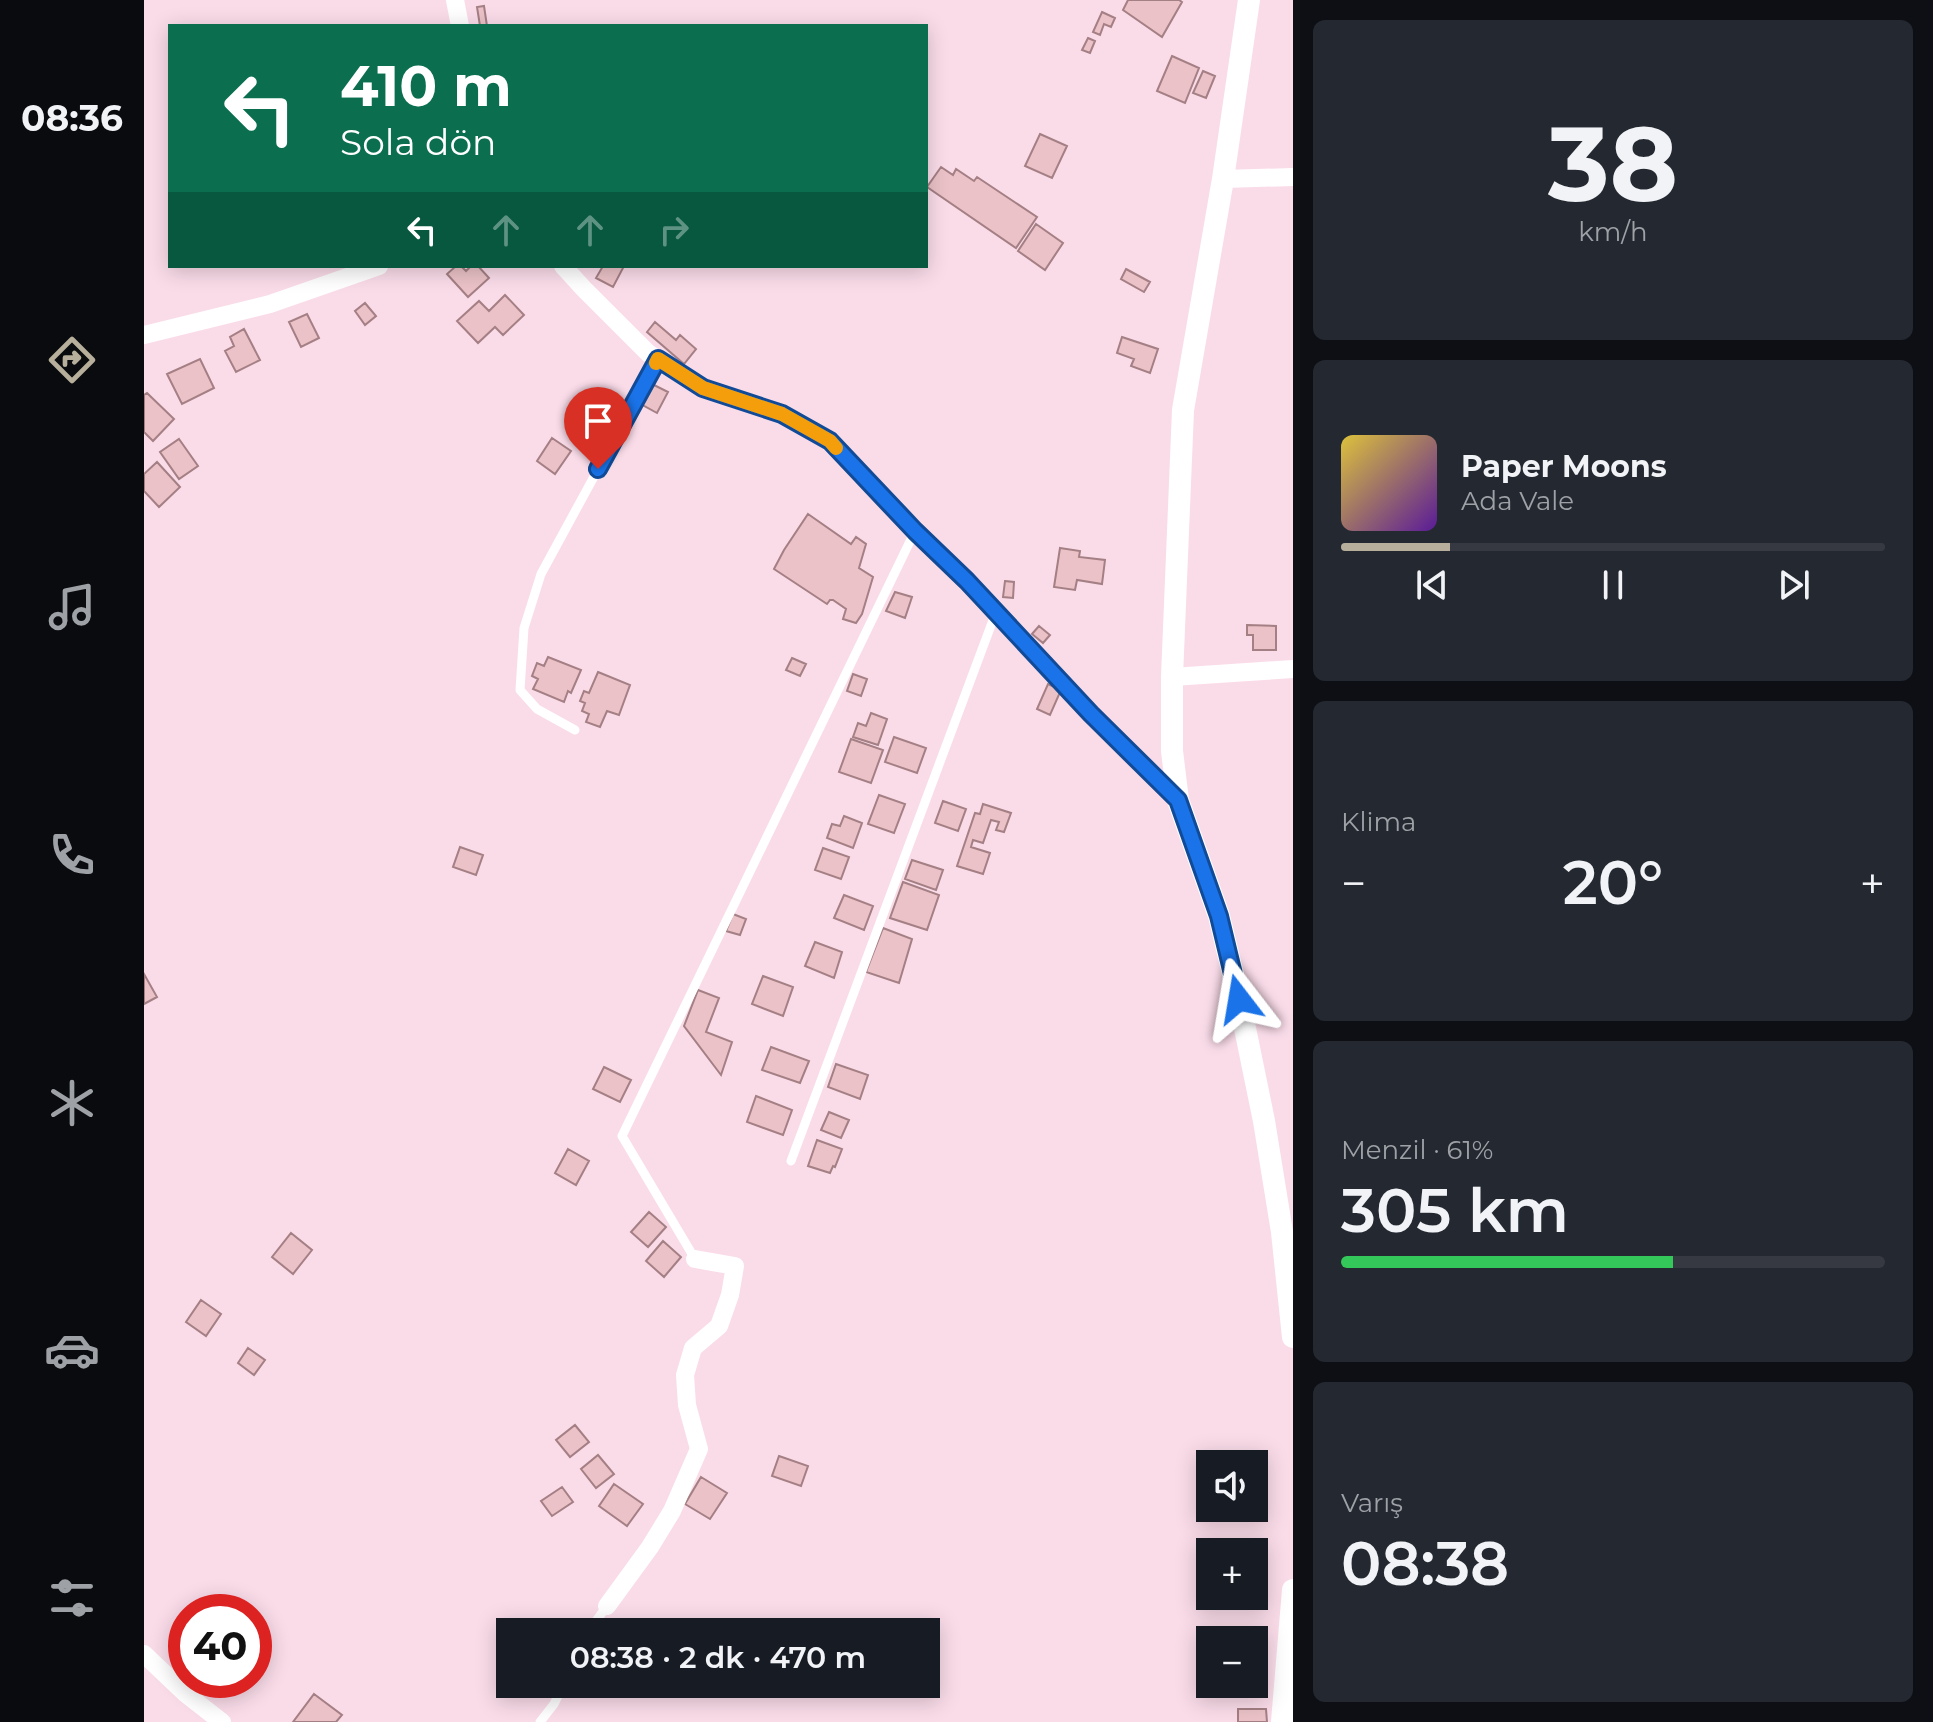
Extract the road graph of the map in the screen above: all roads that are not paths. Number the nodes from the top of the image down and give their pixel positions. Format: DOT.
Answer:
graph roads {
  1 [pos="455,0"];
  2 [pos="1249,0"];
  3 [pos="460,24"];
  4 [pos="1293,177"];
  5 [pos="1223,179"];
  6 [pos="373,268"];
  7 [pos="565,268"];
  8 [pos="144,335"];
  9 [pos="658,359"];
  10 [pos="915,531"];
  11 [pos="996,612"];
  12 [pos="1293,669"];
  13 [pos="1172,677"];
  14 [pos="575,730"];
  15 [pos="1178,800"];
  16 [pos="791,1161"];
  17 [pos="695,1259"];
  18 [pos="1293,1337"];
  19 [pos="1293,1590"];
  20 [pos="607,1606"];
  21 [pos="598,1618"];
  22 [pos="144,1654"];
  23 [pos="557,1698"];
  24 [pos="222,1722"];
  25 [pos="540,1722"];
  26 [pos="1282,1722"];
  1 -- 3 [label="street"];
  2 -- 5 [label="street"];
  4 -- 5 [label="street"];
  5 -- 13 [label="street"];
  6 -- 8 [label="street"];
  7 -- 9 [label="street"];
  9 -- 10 [label="street"];
  9 -- 14 [label="lane"];
  10 -- 11 [label="street"];
  10 -- 17 [label="lane"];
  11 -- 15 [label="street"];
  11 -- 16 [label="lane"];
  12 -- 13 [label="street"];
  13 -- 15 [label="street"];
  15 -- 18 [label="street"];
  17 -- 20 [label="street"];
  19 -- 26 [label="street"];
  20 -- 21 [label="lane"];
  22 -- 24 [label="street"];
  23 -- 25 [label="lane"];
}
